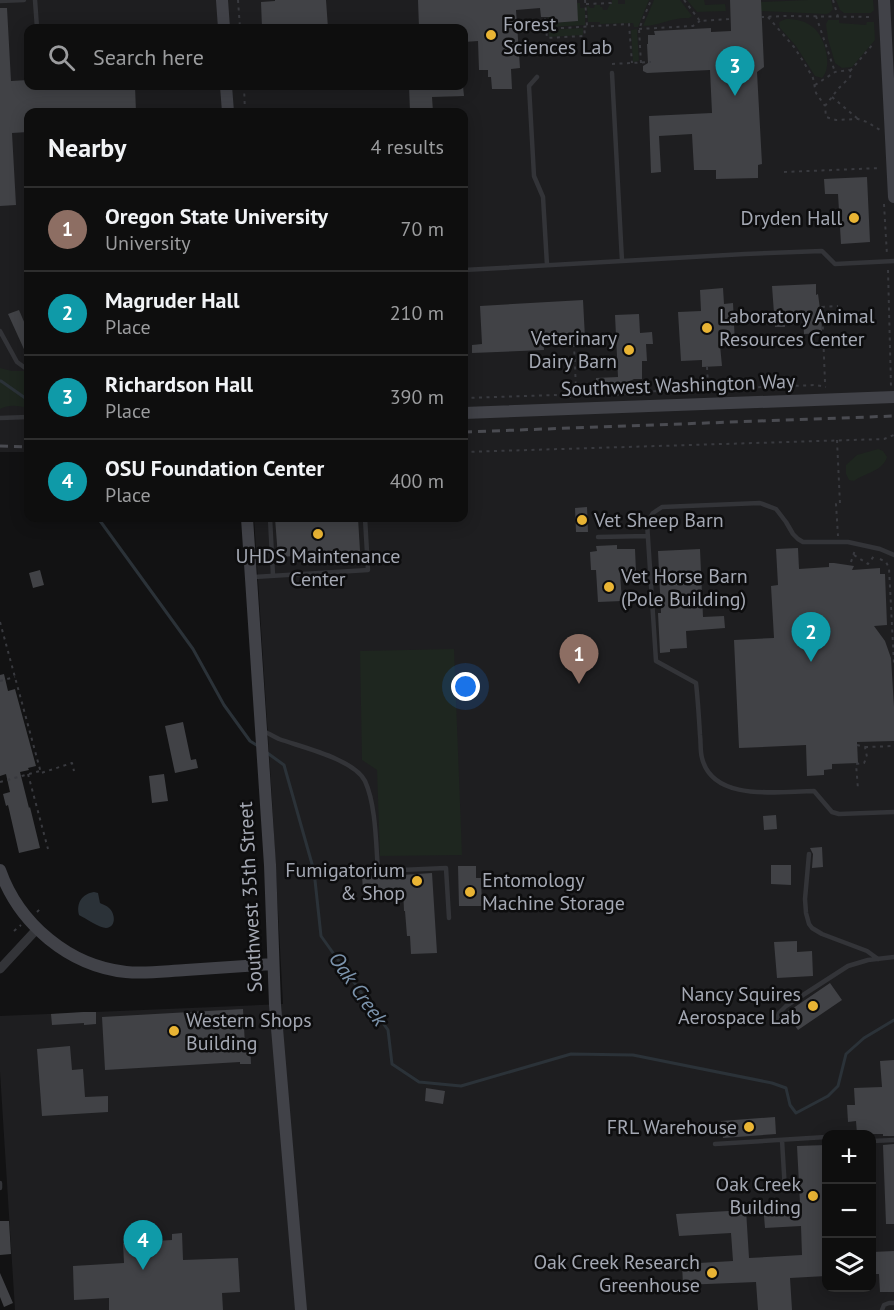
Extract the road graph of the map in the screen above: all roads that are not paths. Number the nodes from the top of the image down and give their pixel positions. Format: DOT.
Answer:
graph roads {
  1 [pos="24,0"];
  2 [pos="35,0"];
  3 [pos="222,0"];
  4 [pos="884,0"];
  5 [pos="0,1"];
  6 [pos="37,24"];
  7 [pos="224,24"];
  8 [pos="612,73"];
  9 [pos="537,77"];
  10 [pos="226,90"];
  11 [pos="228,108"];
  12 [pos="894,196"];
  13 [pos="622,261"];
  14 [pos="894,261"];
  15 [pos="547,265"];
  16 [pos="468,270"];
  17 [pos="0,331"];
  18 [pos="24,367"];
  19 [pos="894,397"];
  20 [pos="468,413"];
  21 [pos="24,417"];
  22 [pos="0,418"];
  23 [pos="247,522"];
  24 [pos="270,522"];
  25 [pos="365,522"];
  26 [pos="648,536"];
  27 [pos="598,537"];
  28 [pos="894,555"];
  29 [pos="273,576"];
  30 [pos="250,578"];
  31 [pos="260,735"];
  32 [pos="894,812"];
  33 [pos="809,854"];
  34 [pos="0,870"];
  35 [pos="449,918"];
  36 [pos="37,929"];
  37 [pos="894,957"];
  38 [pos="878,959"];
  39 [pos="273,964"];
  40 [pos="0,969"];
  41 [pos="776,1022"];
  42 [pos="822,1137"];
  43 [pos="782,1140"];
  44 [pos="894,1140"];
  45 [pos="876,1141"];
  46 [pos="715,1144"];
  47 [pos="0,1183"];
  48 [pos="0,1188"];
  49 [pos="785,1191"];
  50 [pos="894,1303"];
  51 [pos="301,1310"];
  52 [pos="882,1310"];
  1 -- 5 [label="lane"];
  2 -- 6 [label="lane"];
  3 -- 7 [label="street"];
  4 -- 12 [label="street"];
  8 -- 13 [label="lane"];
  9 -- 15 [label="lane"];
  10 -- 11 [label="street"];
  13 -- 14 [label="lane"];
  13 -- 15 [label="lane"];
  15 -- 16 [label="lane"];
  17 -- 18 [label="lane"];
  19 -- 20 [label="street, Southwest Washington Way"];
  21 -- 22 [label="lane"];
  23 -- 30 [label="street, Southwest 35th Street"];
  24 -- 29 [label="lane"];
  25 -- 29 [label="lane"];
  26 -- 27 [label="lane"];
  26 -- 28 [label="lane"];
  26 -- 32 [label="lane"];
  29 -- 30 [label="lane"];
  30 -- 31 [label="street, Southwest 35th Street"];
  31 -- 35 [label="lane"];
  31 -- 39 [label="street, Southwest 35th Street"];
  33 -- 38 [label="lane"];
  34 -- 36 [label="street"];
  36 -- 39 [label="street"];
  36 -- 40 [label="street"];
  37 -- 38 [label="lane"];
  38 -- 41 [label="lane"];
  39 -- 51 [label="street, Southwest 35th Street"];
  42 -- 43 [label="lane"];
  43 -- 46 [label="lane"];
  43 -- 49 [label="lane"];
  44 -- 45 [label="lane"];
  47 -- 48 [label="lane"];
  50 -- 52 [label="lane"];
}
